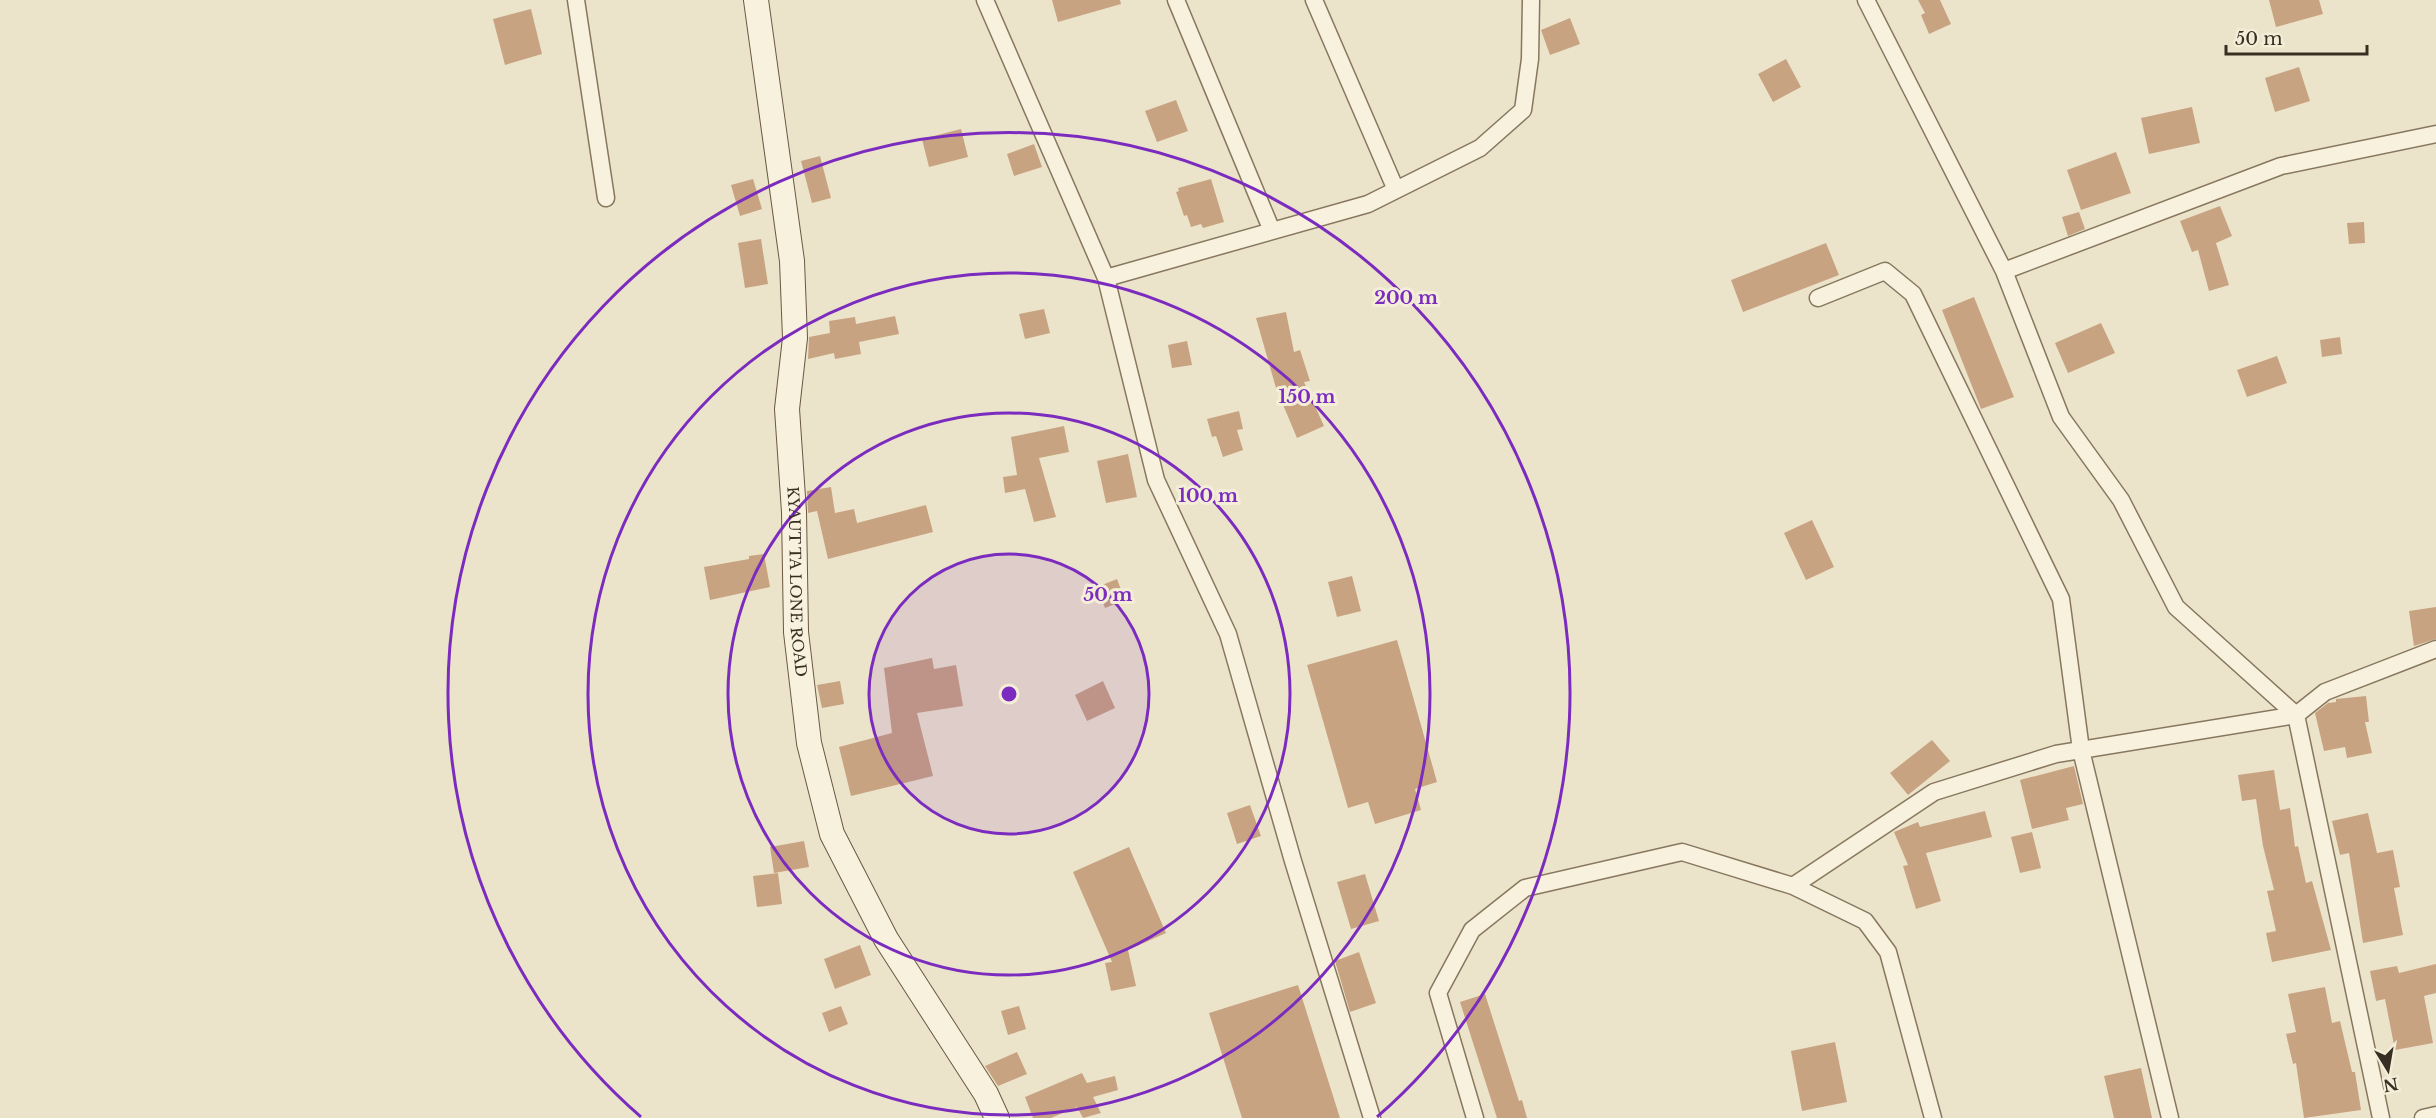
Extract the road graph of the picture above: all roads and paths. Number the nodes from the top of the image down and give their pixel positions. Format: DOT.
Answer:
graph roads {
  1 [pos="576,0"];
  2 [pos="756,0"];
  3 [pos="985,0"];
  4 [pos="1176,0"];
  5 [pos="1314,0"];
  6 [pos="1531,0"];
  7 [pos="1866,0"];
  8 [pos="2436,134"];
  9 [pos="1396,190"];
  10 [pos="606,198"];
  11 [pos="1272,231"];
  12 [pos="2004,271"];
  13 [pos="1106,278"];
  14 [pos="1818,298"];
  15 [pos="2436,649"];
  16 [pos="2296,716"];
  17 [pos="2081,750"];
  18 [pos="1793,886"];
  19 [pos="2436,1115"];
  20 [pos="997,1118"];
  21 [pos="1372,1118"];
  22 [pos="1475,1118"];
  23 [pos="1933,1118"];
  24 [pos="2170,1118"];
  25 [pos="2380,1118"];
  26 [pos="2423,1118"];
  1 -- 10 [label="street"];
  2 -- 20 [label="main road, KYAUT TA LONE ROAD"];
  3 -- 13 [label="street"];
  4 -- 11 [label="street"];
  5 -- 9 [label="street"];
  6 -- 9 [label="street"];
  7 -- 12 [label="street"];
  8 -- 12 [label="street"];
  9 -- 11 [label="street"];
  11 -- 13 [label="street"];
  12 -- 16 [label="street"];
  13 -- 21 [label="street"];
  14 -- 17 [label="street"];
  15 -- 16 [label="street"];
  16 -- 17 [label="street"];
  16 -- 25 [label="street"];
  17 -- 18 [label="street"];
  17 -- 24 [label="street"];
  18 -- 22 [label="street"];
  18 -- 23 [label="street"];
  19 -- 26 [label="street"];
}
